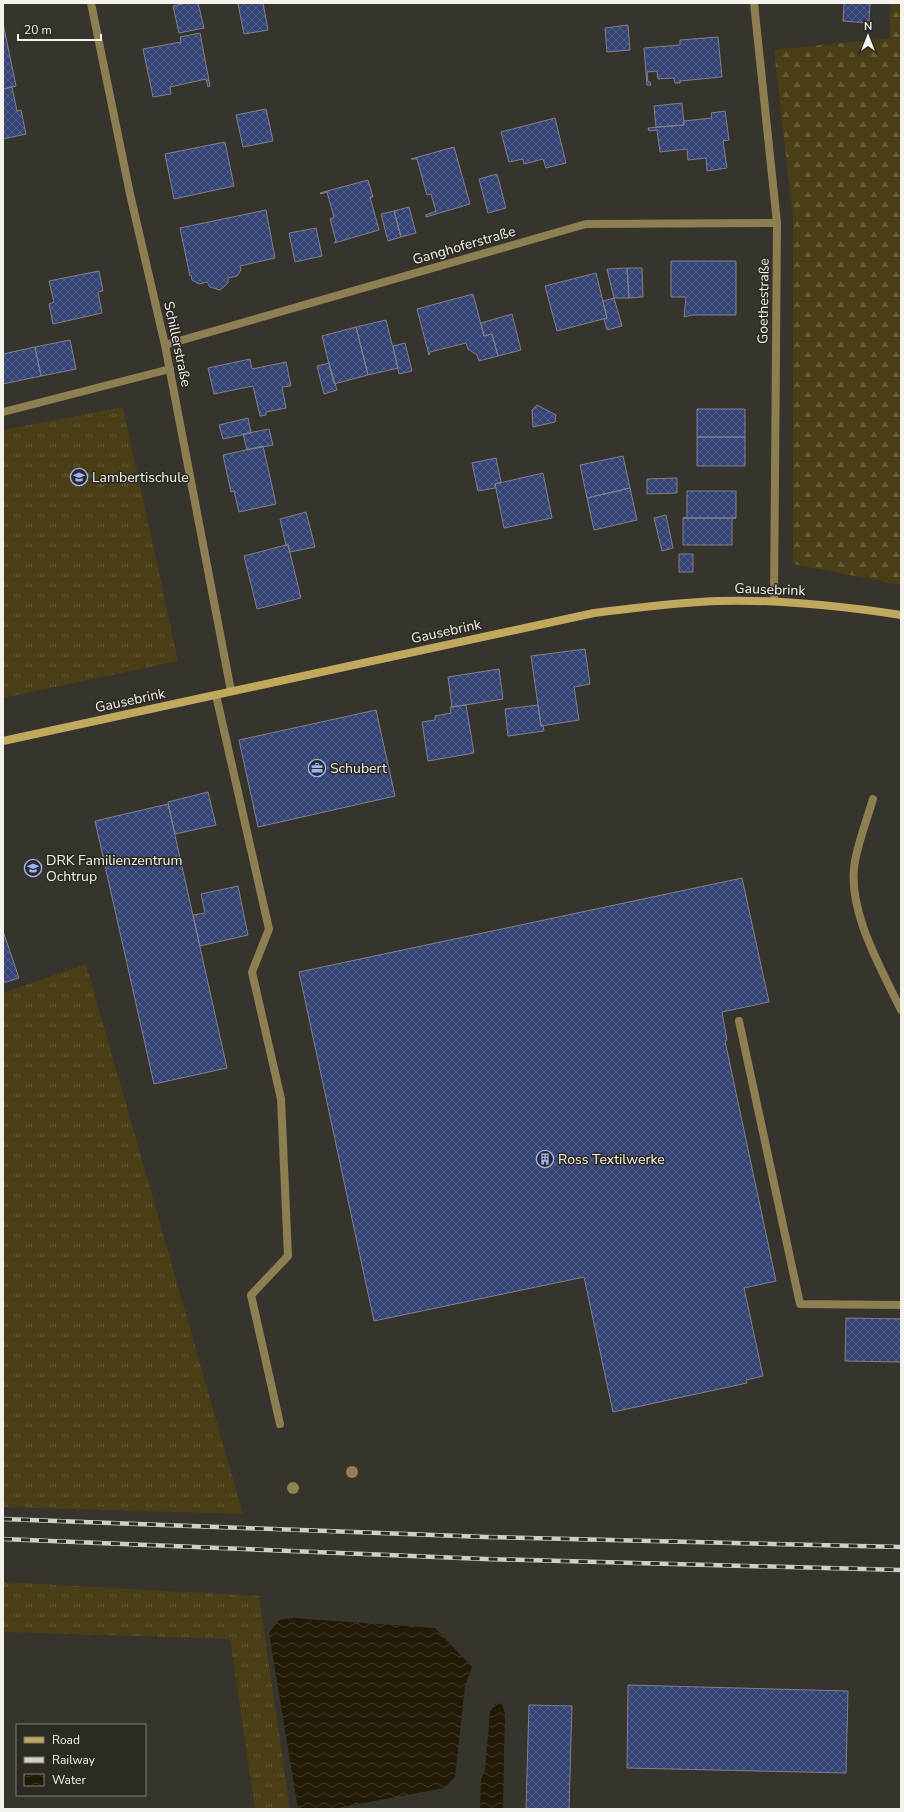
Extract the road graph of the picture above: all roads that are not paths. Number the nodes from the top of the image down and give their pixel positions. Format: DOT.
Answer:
graph roads {
  1 [pos="91,3"];
  2 [pos="754,3"];
  3 [pos="777,223"];
  4 [pos="166,345"];
  5 [pos="170,368"];
  6 [pos="3,412"];
  7 [pos="774,601"];
  8 [pos="901,615"];
  9 [pos="231,691"];
  10 [pos="216,694"];
  11 [pos="3,741"];
  12 [pos="873,799"];
  13 [pos="901,1010"];
  14 [pos="739,1022"];
  15 [pos="901,1305"];
  16 [pos="280,1424"];
  1 -- 4 [label="street, Schillerstraße"];
  2 -- 3 [label="street, Goethestraße"];
  3 -- 4 [label="street, Ganghoferstraße"];
  3 -- 7 [label="street, Goethestraße"];
  4 -- 5 [label="street, Schillerstraße"];
  5 -- 6 [label="street"];
  5 -- 9 [label="street, Schillerstraße"];
  7 -- 8 [label="main road, Gausebrink"];
  7 -- 9 [label="main road, Gausebrink"];
  9 -- 10 [label="main road, Gausebrink"];
  10 -- 11 [label="main road, Gausebrink"];
  10 -- 16 [label="street"];
  12 -- 13 [label="street"];
  14 -- 15 [label="street"];
}
